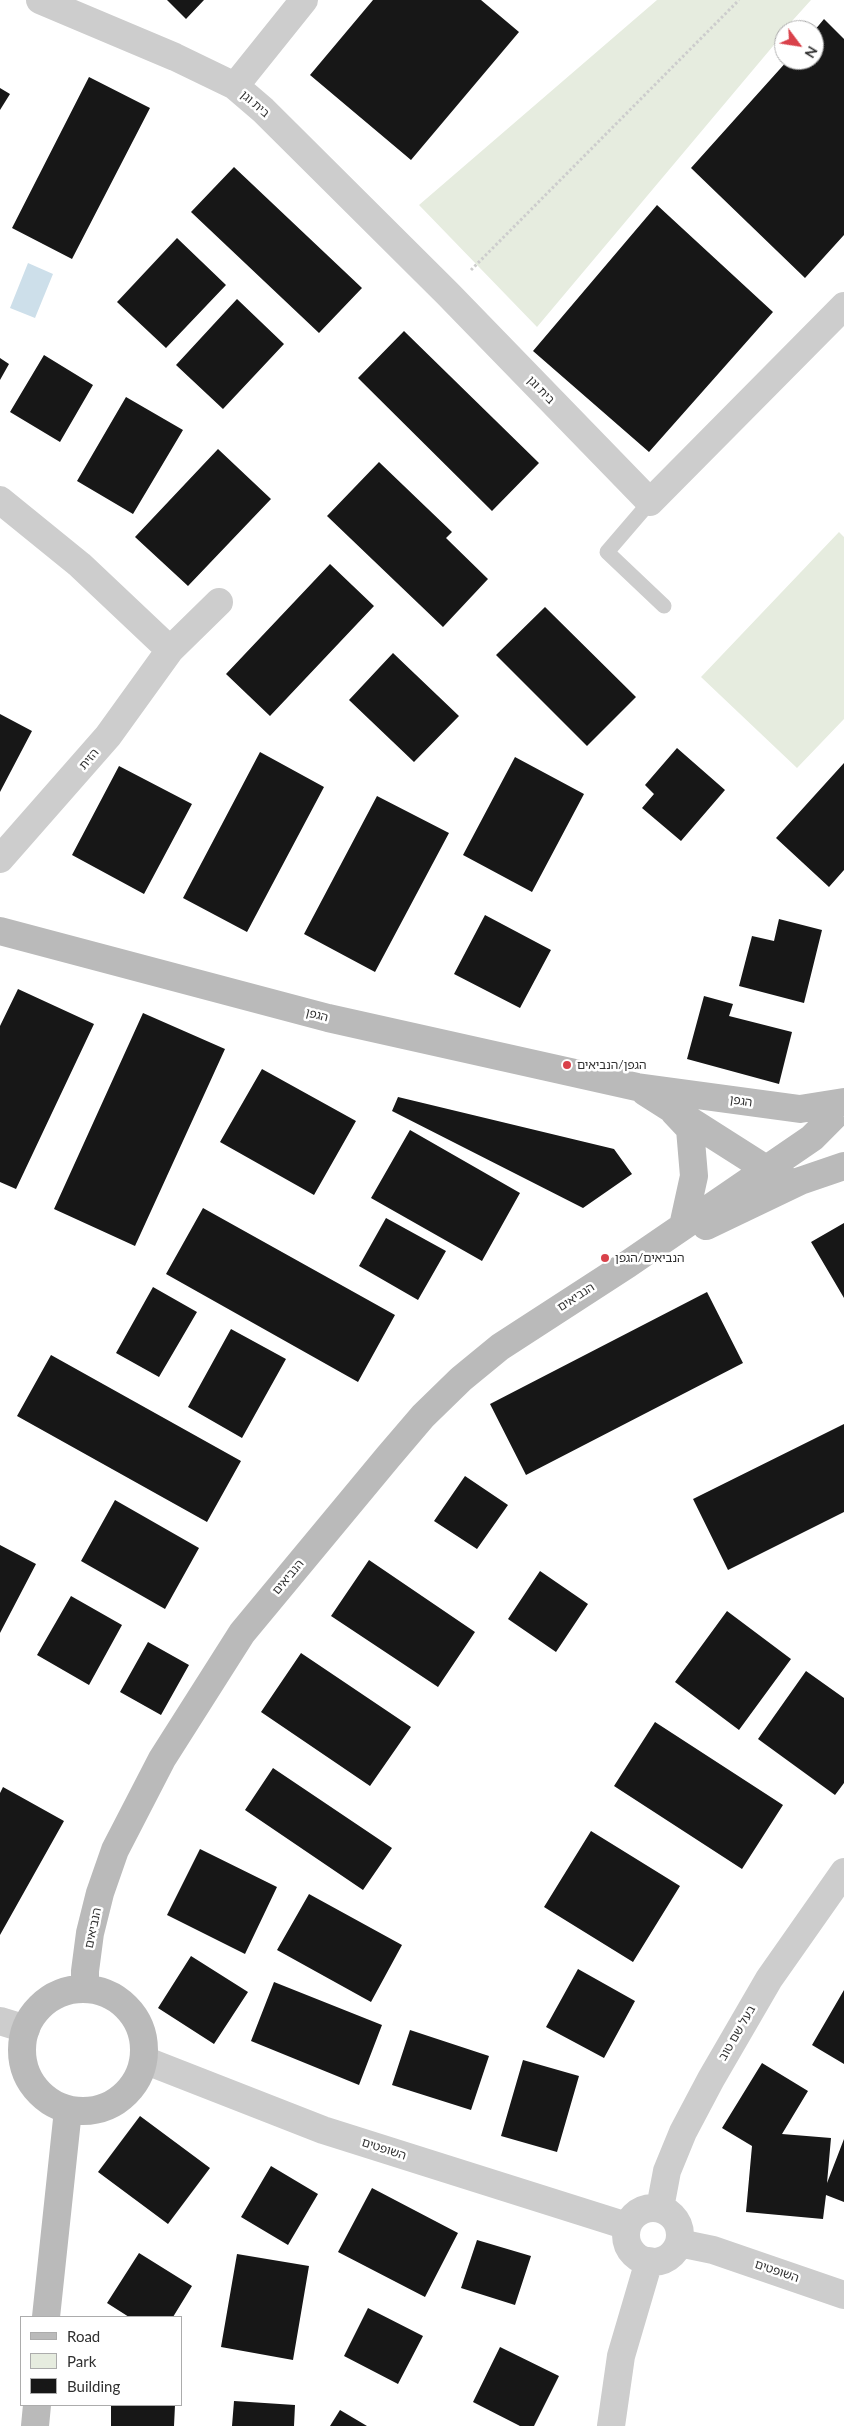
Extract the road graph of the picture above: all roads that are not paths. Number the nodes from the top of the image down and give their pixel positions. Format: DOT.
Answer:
graph roads {
  1 [pos="40,0"];
  2 [pos="304,0"];
  3 [pos="235,86"];
  4 [pos="844,306"];
  5 [pos="0,500"];
  6 [pos="650,502"];
  7 [pos="219,602"];
  8 [pos="664,606"];
  9 [pos="170,650"];
  10 [pos="0,859"];
  11 [pos="0,931"];
  12 [pos="637,1087"];
  13 [pos="844,1102"];
  14 [pos="668,1106"];
  15 [pos="844,1106"];
  16 [pos="844,1166"];
  17 [pos="766,1169"];
  18 [pos="800,1182"];
  19 [pos="683,1226"];
  20 [pos="628,1264"];
  21 [pos="844,1872"];
  22 [pos="85,1989"];
  23 [pos="0,2021"];
  24 [pos="26,2029"];
  25 [pos="144,2060"];
  26 [pos="68,2110"];
  27 [pos="660,2208"];
  28 [pos="627,2226"];
  29 [pos="679,2243"];
  30 [pos="649,2261"];
  31 [pos="844,2295"];
  32 [pos="46,2316"];
  33 [pos="37,2406"];
  34 [pos="35,2426"];
  35 [pos="611,2426"];
  1 -- 3 [label="street, בית וגן"];
  2 -- 3 [label="street, בית וגן"];
  3 -- 6 [label="street, בית וגן"];
  4 -- 6 [label="street"];
  5 -- 9 [label="street"];
  6 -- 8 [label="lane"];
  7 -- 9 [label="street, הזית"];
  9 -- 10 [label="street, הזית"];
  11 -- 12 [label="street, הגפן"];
  12 -- 13 [label="street, הגפן"];
  12 -- 14 [label="street, הגפן"];
  14 -- 17 [label="street, הגפן"];
  14 -- 19 [label="street"];
  15 -- 17 [label="street, הנביאים"];
  16 -- 18 [label="street, הנביאים"];
  17 -- 18 [label="street, הגפן"];
  17 -- 19 [label="street, הנביאים"];
  18 -- 20 [label="street, הנביאים"];
  19 -- 20 [label="street, הנביאים"];
  20 -- 22 [label="street, הנביאים"];
  21 -- 27 [label="street, בעל שם טוב"];
  22 -- 24 [label="street"];
  22 -- 25 [label="street"];
  23 -- 24 [label="street"];
  24 -- 26 [label="street"];
  25 -- 26 [label="street"];
  25 -- 28 [label="street, השופטים"];
  26 -- 32 [label="street"];
  27 -- 28 [label="street"];
  27 -- 29 [label="street"];
  28 -- 30 [label="street"];
  29 -- 30 [label="street"];
  29 -- 31 [label="street, השופטים"];
  30 -- 35 [label="street"];
  33 -- 34 [label="street"];
}
